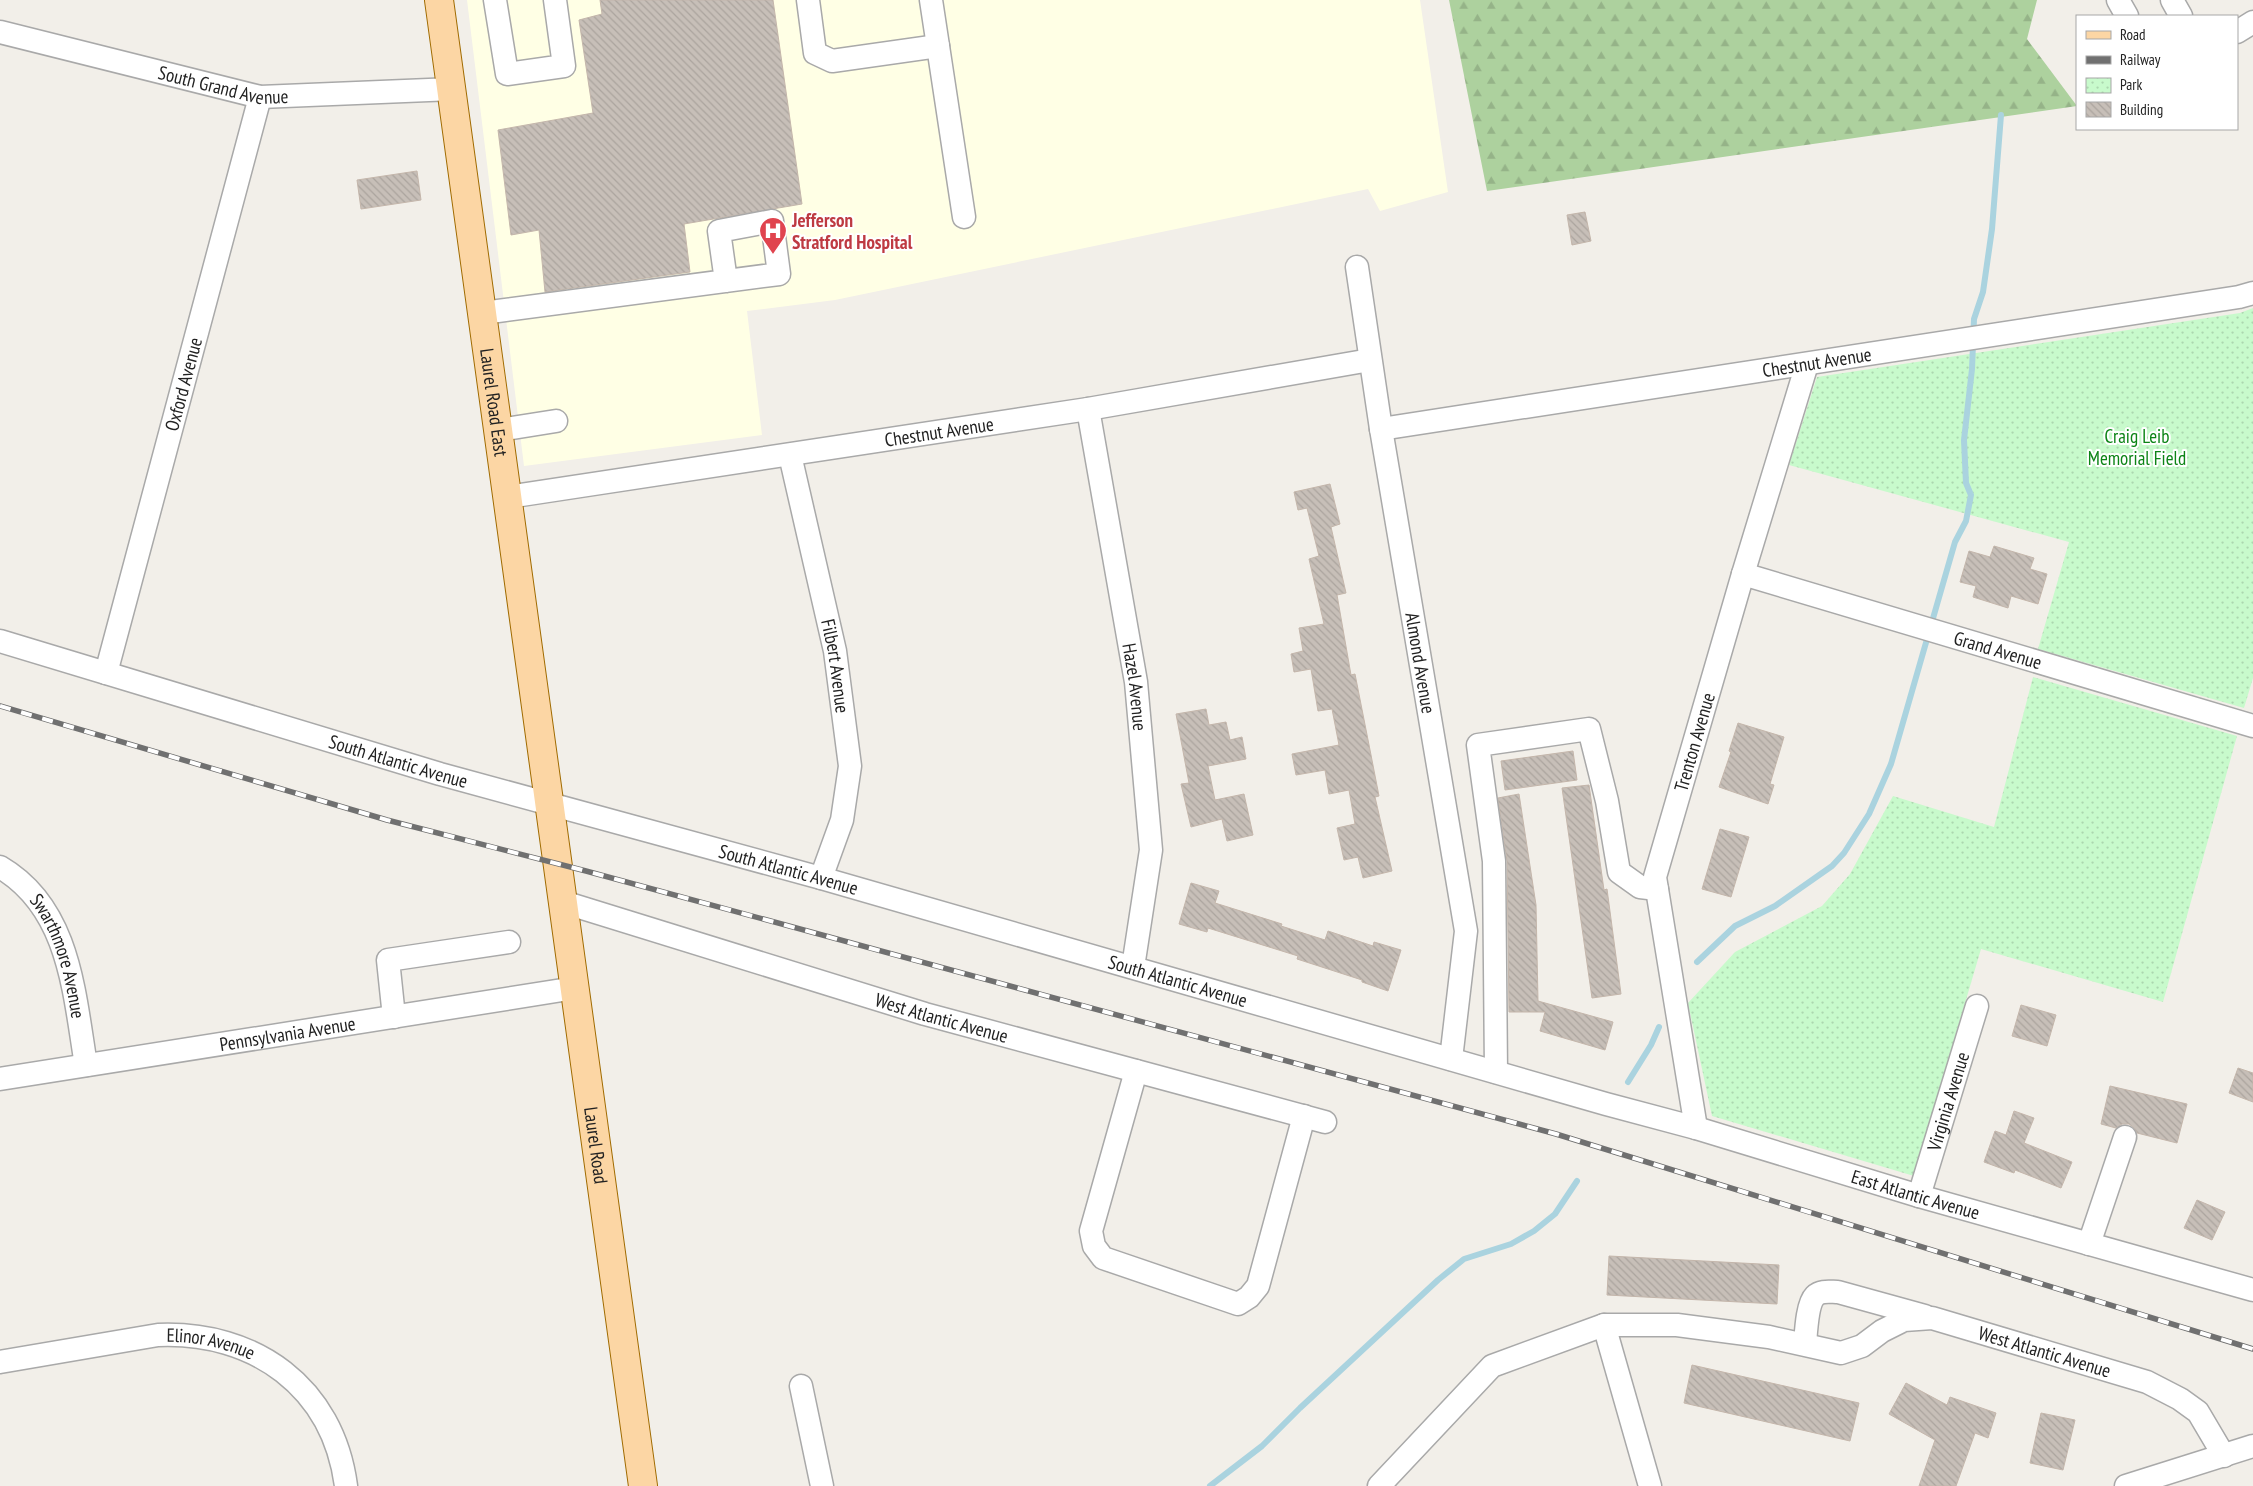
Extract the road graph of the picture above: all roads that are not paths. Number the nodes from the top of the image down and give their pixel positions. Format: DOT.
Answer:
graph roads {
  1 [pos="439,0"];
  2 [pos="495,0"];
  3 [pos="555,0"];
  4 [pos="808,0"];
  5 [pos="932,0"];
  6 [pos="2118,0"];
  7 [pos="2172,0"];
  8 [pos="2126,15"];
  9 [pos="2180,15"];
  10 [pos="2253,22"];
  11 [pos="2238,31"];
  12 [pos="0,32"];
  13 [pos="938,46"];
  14 [pos="453,89"];
  15 [pos="260,97"];
  16 [pos="964,217"];
  17 [pos="1357,267"];
  18 [pos="726,281"];
  19 [pos="2253,293"];
  20 [pos="483,313"];
  21 [pos="1370,360"];
  22 [pos="1807,364"];
  23 [pos="1088,410"];
  24 [pos="556,421"];
  25 [pos="1381,429"];
  26 [pos="499,430"];
  27 [pos="790,455"];
  28 [pos="508,497"];
  29 [pos="1743,574"];
  30 [pos="0,642"];
  31 [pos="106,673"];
  32 [pos="2253,726"];
  33 [pos="550,804"];
  34 [pos="0,867"];
  35 [pos="821,878"];
  36 [pos="1657,889"];
  37 [pos="563,902"];
  38 [pos="509,942"];
  39 [pos="1133,967"];
  40 [pos="575,988"];
  41 [pos="1977,1006"];
  42 [pos="394,1017"];
  43 [pos="1451,1059"];
  44 [pos="86,1065"];
  45 [pos="1136,1071"];
  46 [pos="1496,1072"];
  47 [pos="0,1079"];
  48 [pos="1579,1096"];
  49 [pos="1696,1128"];
  50 [pos="2125,1137"];
  51 [pos="1919,1196"];
  52 [pos="2089,1244"];
  53 [pos="2253,1290"];
  54 [pos="1932,1318"];
  55 [pos="1604,1325"];
  56 [pos="1805,1344"];
  57 [pos="0,1362"];
  58 [pos="801,1386"];
  59 [pos="2253,1446"];
  60 [pos="2224,1456"];
  61 [pos="2165,1480"];
  62 [pos="346,1486"];
  63 [pos="643,1486"];
  64 [pos="822,1486"];
  65 [pos="1379,1486"];
  66 [pos="1650,1486"];
  67 [pos="2126,1486"];
  1 -- 14 [label="main road, Laurel Road East"];
  2 -- 3 [label="street"];
  4 -- 13 [label="street"];
  5 -- 13 [label="street"];
  6 -- 8 [label="street"];
  7 -- 9 [label="street"];
  10 -- 11 [label="street"];
  12 -- 15 [label="street, South Grand Avenue"];
  13 -- 16 [label="street"];
  14 -- 15 [label="street, South Grand Avenue"];
  14 -- 20 [label="main road, Laurel Road East"];
  15 -- 31 [label="street, Oxford Avenue"];
  17 -- 21 [label="street, Almond Avenue"];
  18 -- 20 [label="street"];
  19 -- 22 [label="street, Chestnut Avenue"];
  20 -- 26 [label="main road, Laurel Road East"];
  21 -- 23 [label="street, Chestnut Avenue"];
  21 -- 25 [label="street, Almond Avenue"];
  22 -- 25 [label="street, Chestnut Avenue"];
  22 -- 29 [label="street, Trenton Avenue"];
  23 -- 27 [label="street, Chestnut Avenue"];
  23 -- 39 [label="street, Hazel Avenue"];
  24 -- 26 [label="street"];
  25 -- 43 [label="street, Almond Avenue"];
  26 -- 28 [label="main road, Laurel Road East"];
  27 -- 28 [label="street, Chestnut Avenue"];
  27 -- 35 [label="street, Filbert Avenue"];
  28 -- 33 [label="main road, Laurel Road East"];
  29 -- 32 [label="street, Grand Avenue"];
  29 -- 36 [label="street, Trenton Avenue"];
  30 -- 31 [label="street, South Atlantic Avenue"];
  31 -- 33 [label="street, South Atlantic Avenue"];
  33 -- 35 [label="street, South Atlantic Avenue"];
  33 -- 37 [label="main road, Laurel Road"];
  34 -- 44 [label="street, Swarthmore Avenue"];
  35 -- 39 [label="street, South Atlantic Avenue"];
  36 -- 46 [label="street"];
  36 -- 49 [label="street, Trenton Avenue"];
  37 -- 40 [label="main road, Laurel Road"];
  37 -- 45 [label="street, West Atlantic Avenue"];
  38 -- 42 [label="street"];
  39 -- 43 [label="street, South Atlantic Avenue"];
  40 -- 42 [label="street, Pennsylvania Avenue"];
  40 -- 63 [label="main road, Laurel Road"];
  41 -- 51 [label="street, Virginia Avenue"];
  42 -- 44 [label="street, Pennsylvania Avenue"];
  43 -- 46 [label="street, South Atlantic Avenue"];
  44 -- 47 [label="street, Pennsylvania Avenue"];
  45 -- 45 [label="street, West Atlantic Avenue"];
  46 -- 48 [label="street, South Atlantic Avenue"];
  48 -- 49 [label="street, East Atlantic Avenue"];
  49 -- 51 [label="street, East Atlantic Avenue"];
  50 -- 52 [label="street"];
  51 -- 52 [label="street, East Atlantic Avenue"];
  52 -- 53 [label="street, East Atlantic Avenue"];
  54 -- 56 [label="street, West Atlantic Avenue"];
  54 -- 56 [label="street"];
  54 -- 60 [label="street, West Atlantic Avenue"];
  55 -- 56 [label="street"];
  55 -- 65 [label="street"];
  55 -- 66 [label="street"];
  57 -- 62 [label="street, Elinor Avenue"];
  58 -- 64 [label="street"];
  59 -- 60 [label="street"];
  60 -- 61 [label="street"];
  61 -- 67 [label="street"];
}
